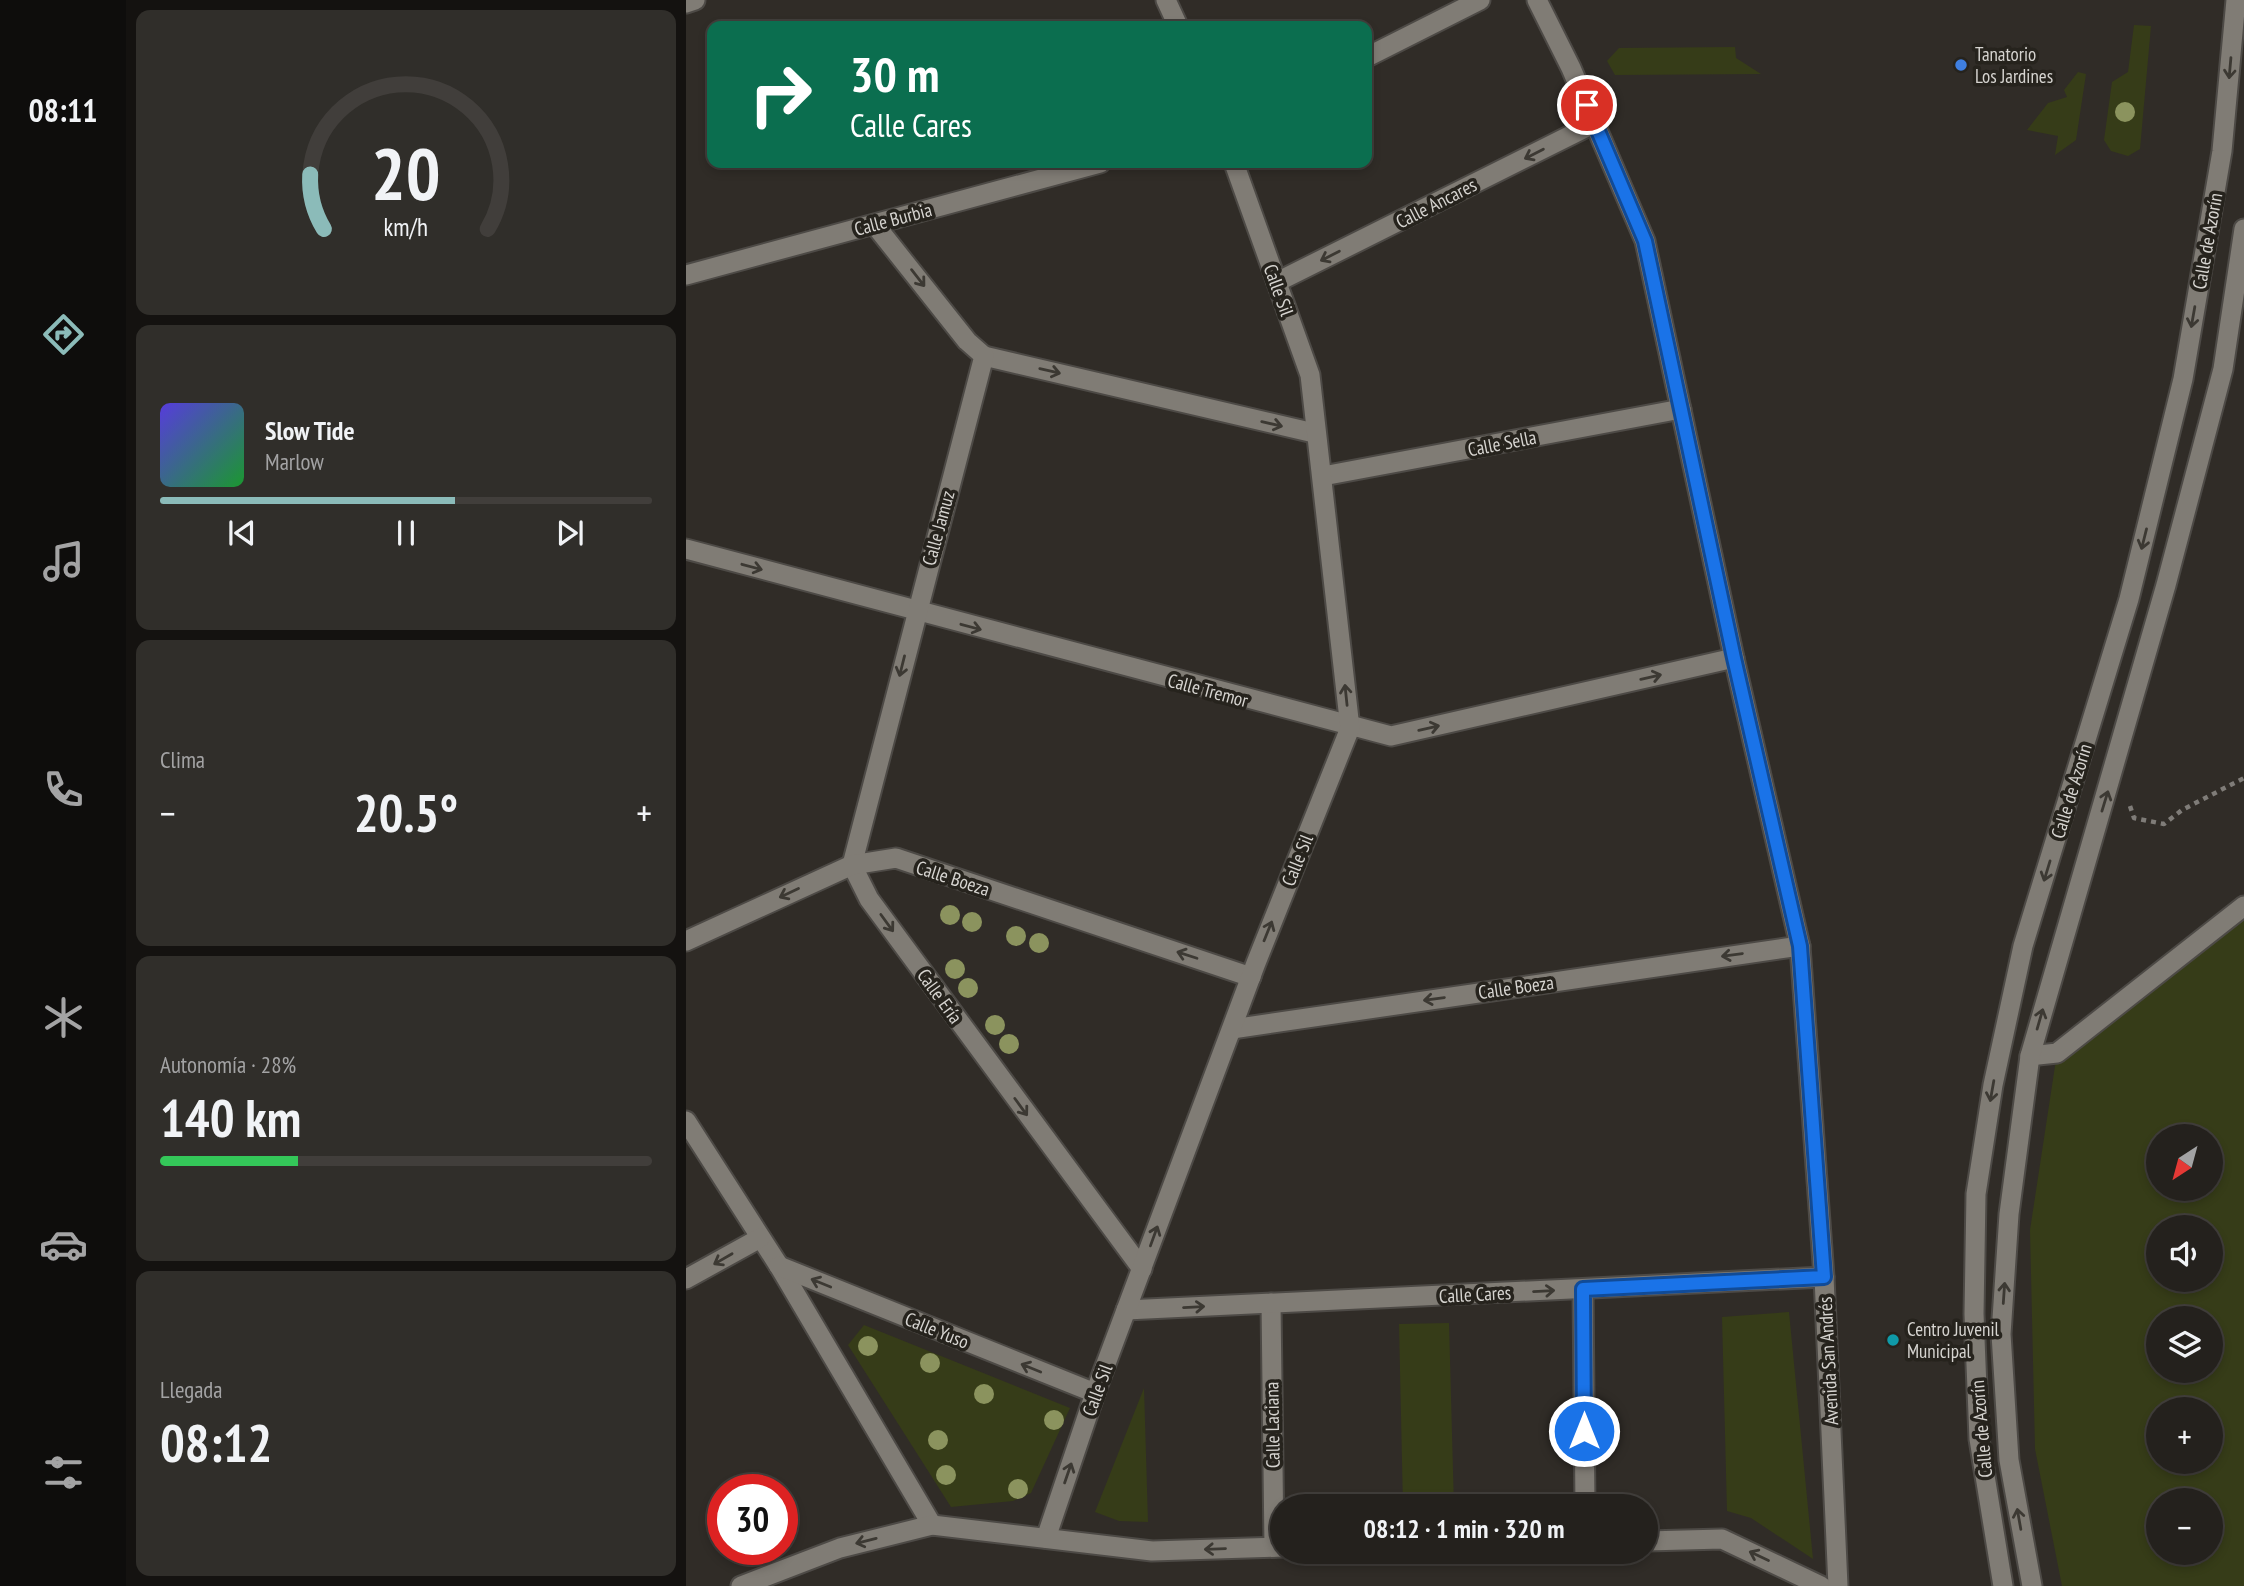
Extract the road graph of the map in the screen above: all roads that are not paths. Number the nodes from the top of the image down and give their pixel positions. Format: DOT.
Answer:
graph roads {
  1 [pos="695,0"];
  2 [pos="1166,0"];
  3 [pos="1480,0"];
  4 [pos="1536,0"];
  5 [pos="2236,0"];
  6 [pos="686,2"];
  7 [pos="1176,21"];
  8 [pos="1372,54"];
  9 [pos="1595,123"];
  10 [pos="1082,168"];
  11 [pos="1236,168"];
  12 [pos="875,225"];
  13 [pos="2244,229"];
  14 [pos="686,275"];
  15 [pos="1277,282"];
  16 [pos="984,356"];
  17 [pos="1681,409"];
  18 [pos="1314,433"];
  19 [pos="1323,476"];
  20 [pos="686,549"];
  21 [pos="916,612"];
  22 [pos="1734,658"];
  23 [pos="1350,728"];
  24 [pos="852,865"];
  25 [pos="2244,906"];
  26 [pos="686,942"];
  27 [pos="1800,946"];
  28 [pos="1251,977"];
  29 [pos="1232,1029"];
  30 [pos="2030,1056"];
  31 [pos="686,1121"];
  32 [pos="760,1238"];
  33 [pos="779,1266"];
  34 [pos="1142,1269"];
  35 [pos="1824,1277"];
  36 [pos="686,1279"];
  37 [pos="1583,1289"];
  38 [pos="1271,1303"];
  39 [pos="1126,1310"];
  40 [pos="1095,1393"];
  41 [pos="1276,1494"];
  42 [pos="1585,1494"];
  43 [pos="932,1525"];
  44 [pos="1046,1538"];
  45 [pos="1658,1541"];
  46 [pos="1270,1547"];
  47 [pos="741,1586"];
  48 [pos="1821,1586"];
  49 [pos="1838,1586"];
  50 [pos="2003,1586"];
  51 [pos="2032,1586"];
  1 -- 6 [label="street"];
  2 -- 7 [label="street"];
  3 -- 8 [label="street"];
  4 -- 9 [label="street, Avenida San Andrés"];
  5 -- 50 [label="street, Calle de Azorín, one-way"];
  9 -- 15 [label="street, Calle Ancares, one-way"];
  9 -- 17 [label="street, Avenida San Andrés"];
  10 -- 12 [label="street, Calle Burbia"];
  11 -- 15 [label="street, Calle Sil"];
  12 -- 14 [label="street, Calle Burbia"];
  12 -- 16 [label="street, one-way"];
  30 -- 13 [label="street, Calle de Azorín, one-way"];
  15 -- 18 [label="street, Calle Sil"];
  16 -- 18 [label="street, one-way"];
  16 -- 21 [label="street, Calle Jamuz"];
  17 -- 19 [label="street, Calle Sella"];
  17 -- 22 [label="street, Avenida San Andrés"];
  18 -- 19 [label="street, Calle Sil"];
  23 -- 19 [label="street, Calle Sil, one-way"];
  20 -- 21 [label="street, Calle Tremor, one-way"];
  21 -- 23 [label="street, Calle Tremor, one-way"];
  21 -- 24 [label="street, Calle Jamuz, one-way"];
  23 -- 22 [label="street, Calle Tremor, one-way"];
  22 -- 27 [label="street, Avenida San Andrés"];
  28 -- 23 [label="street, Calle Sil, one-way"];
  24 -- 26 [label="street, one-way"];
  28 -- 24 [label="street, Calle Boeza, one-way"];
  24 -- 34 [label="street, Calle Ería, one-way"];
  25 -- 30 [label="street"];
  27 -- 29 [label="street, Calle Boeza, one-way"];
  27 -- 35 [label="street, Avenida San Andrés"];
  28 -- 29 [label="street, Calle Sil"];
  34 -- 29 [label="street, Calle Sil, one-way"];
  51 -- 30 [label="street, Calle de Azorín, one-way"];
  31 -- 32 [label="street"];
  32 -- 33 [label="street"];
  32 -- 36 [label="street, one-way"];
  40 -- 33 [label="street, Calle Yuso, one-way"];
  33 -- 43 [label="street"];
  34 -- 39 [label="street, Calle Sil"];
  35 -- 37 [label="street, Calle Cares"];
  35 -- 49 [label="street, Avenida San Andrés"];
  38 -- 37 [label="street, Calle Cares, one-way"];
  37 -- 42 [label="street"];
  39 -- 38 [label="street, Calle Cares, one-way"];
  38 -- 41 [label="street, Calle Laciana"];
  39 -- 40 [label="street, Calle Sil"];
  44 -- 40 [label="street, Calle Sil, one-way"];
  43 -- 44 [label="street"];
  43 -- 47 [label="street, one-way"];
  46 -- 44 [label="street, one-way"];
  48 -- 45 [label="street, one-way"];
}
